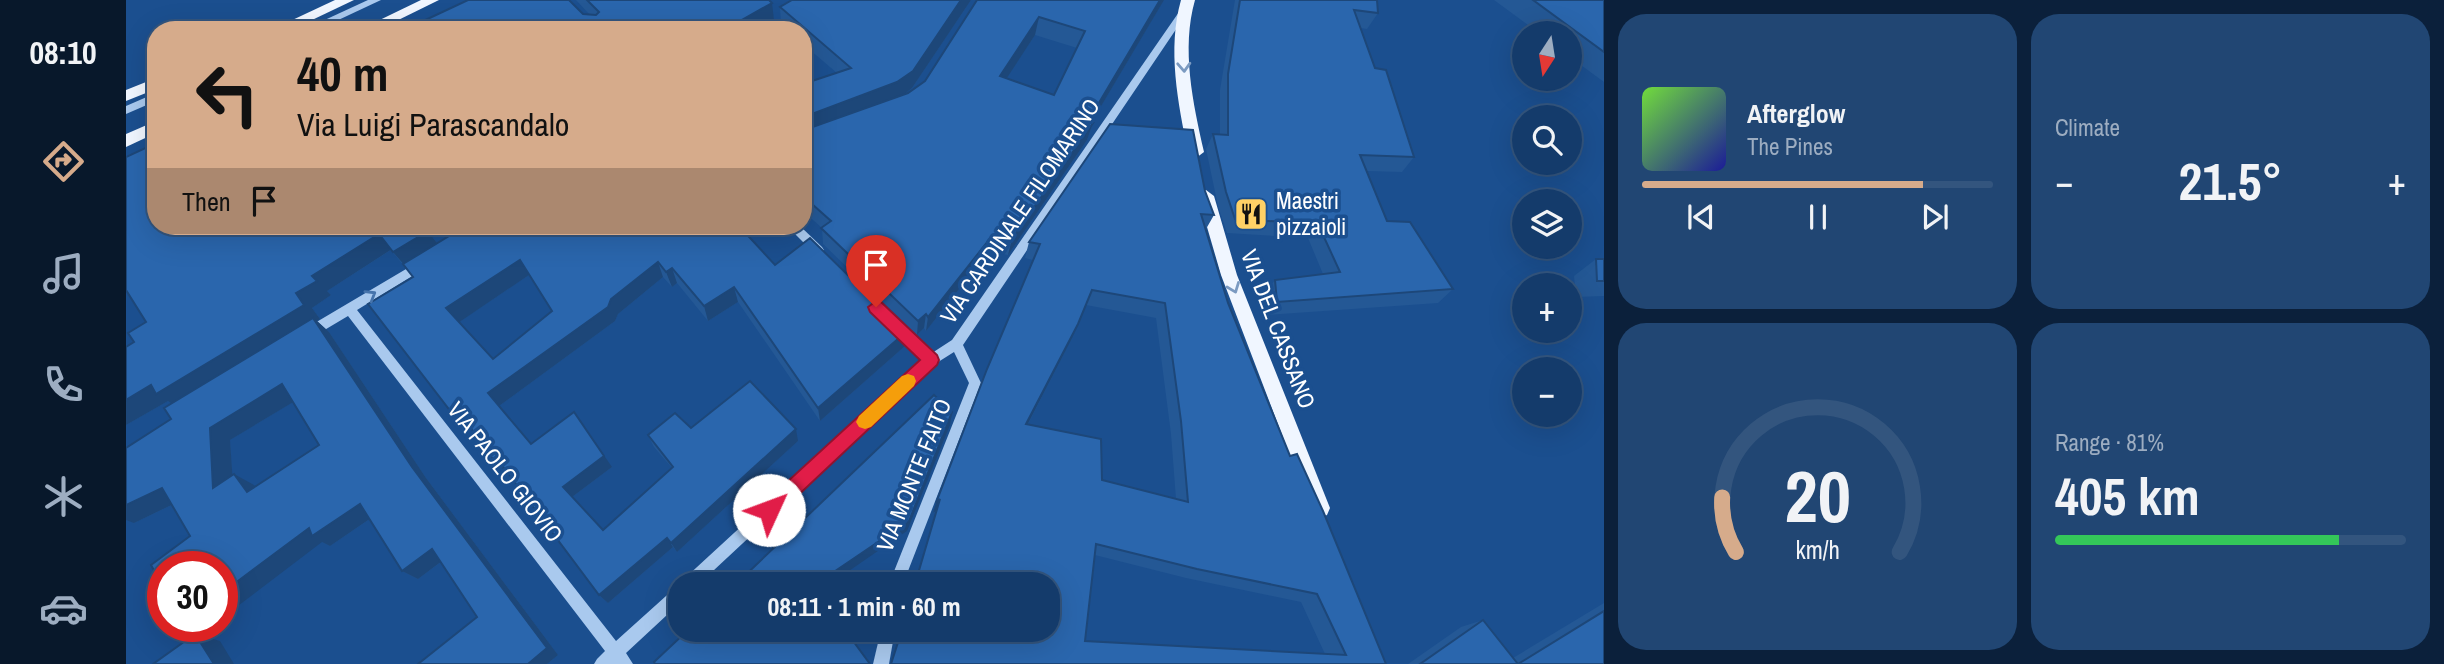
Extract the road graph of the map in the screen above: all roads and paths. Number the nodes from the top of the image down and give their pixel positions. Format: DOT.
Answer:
graph roads {
  1 [pos="346,0"];
  2 [pos="376,0"];
  3 [pos="432,0"];
  4 [pos="1185,7"];
  5 [pos="298,21"];
  6 [pos="328,21"];
  7 [pos="386,21"];
  8 [pos="147,87"];
  9 [pos="126,96"];
  10 [pos="147,101"];
  11 [pos="126,110"];
  12 [pos="147,131"];
  13 [pos="126,141"];
  14 [pos="471,235"];
  15 [pos="802,235"];
  16 [pos="452,246"];
  17 [pos="429,260"];
  18 [pos="830,262"];
  19 [pos="349,308"];
  20 [pos="885,316"];
  21 [pos="956,344"];
  22 [pos="291,345"];
  23 [pos="931,360"];
  24 [pos="1326,524"];
  25 [pos="702,572"];
  26 [pos="901,572"];
  27 [pos="668,606"];
  28 [pos="886,642"];
  29 [pos="620,658"];
  30 [pos="602,664"];
  31 [pos="881,664"];
  1 -- 5 [label="main road"];
  2 -- 6 [label="street"];
  3 -- 7 [label="main road"];
  4 -- 21 [label="street, VIA CARDINALE FILOMARINO"];
  4 -- 24 [label="main road, VIA DEL CASSANO, one-way"];
  8 -- 9 [label="main road"];
  10 -- 11 [label="street"];
  12 -- 13 [label="main road"];
  14 -- 16 [label="street"];
  15 -- 18 [label="street"];
  19 -- 17 [label="street, one-way"];
  19 -- 22 [label="street"];
  19 -- 29 [label="street, VIA PAOLO GIOVIO"];
  20 -- 23 [label="street"];
  21 -- 23 [label="street, VIA CARDINALE FILOMARINO"];
  21 -- 26 [label="street, VIA MONTE FAITO"];
  23 -- 25 [label="street, VIA CARDINALE FILOMARINO"];
  27 -- 29 [label="street"];
  28 -- 31 [label="street"];
  29 -- 30 [label="street"];
}
